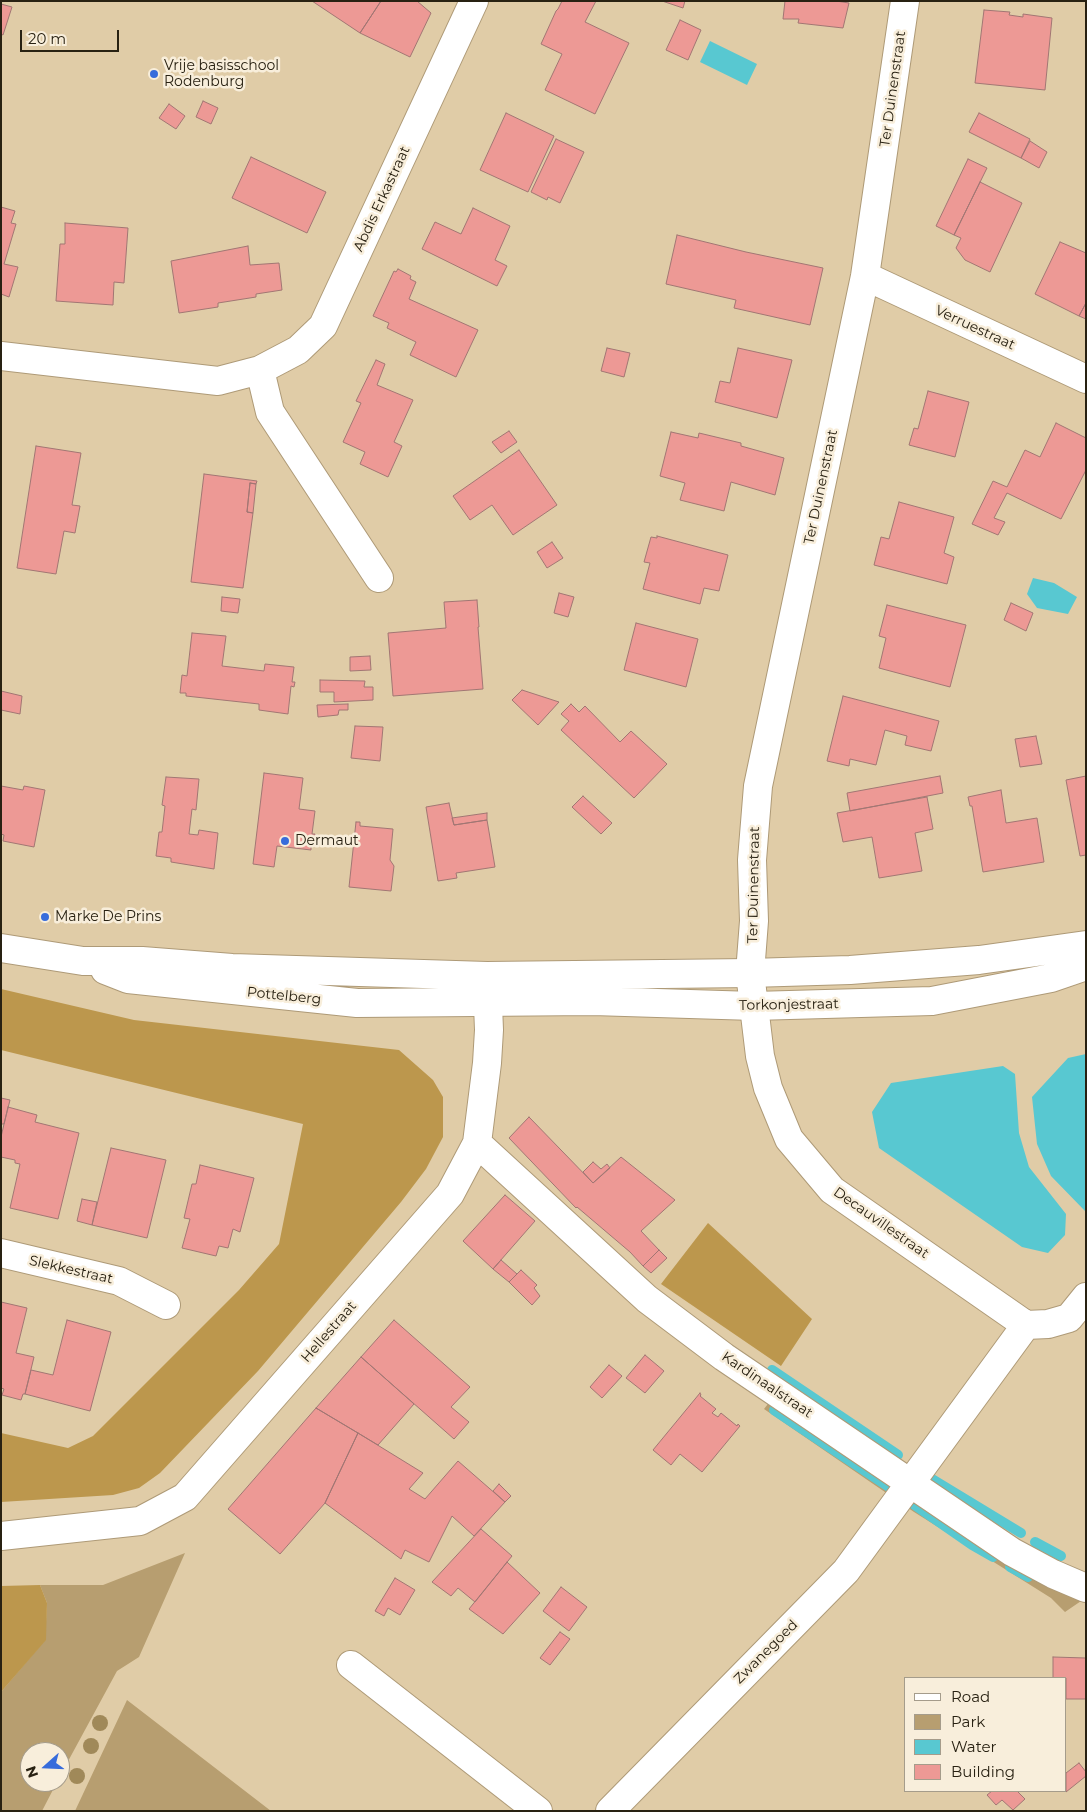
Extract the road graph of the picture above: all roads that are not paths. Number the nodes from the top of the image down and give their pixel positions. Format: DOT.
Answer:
graph roads {
  1 [pos="474,1"];
  2 [pos="905,1"];
  3 [pos="865,276"];
  4 [pos="1,356"];
  5 [pos="260,370"];
  6 [pos="1086,379"];
  7 [pos="380,578"];
  8 [pos="1,948"];
  9 [pos="1080,953"];
  10 [pos="83,961"];
  11 [pos="750,973"];
  12 [pos="487,976"];
  13 [pos="488,1003"];
  14 [pos="754,1006"];
  15 [pos="477,1143"];
  16 [pos="1,1253"];
  17 [pos="1086,1297"];
  18 [pos="166,1305"];
  19 [pos="1026,1325"];
  20 [pos="911,1483"];
  21 [pos="1,1536"];
  22 [pos="1086,1588"];
  23 [pos="351,1665"];
  24 [pos="538,1811"];
  25 [pos="610,1811"];
  1 -- 5 [label="street, Abdis Erkastraat"];
  2 -- 3 [label="street, Ter Duinenstraat"];
  3 -- 6 [label="street, Verruestraat"];
  3 -- 11 [label="street, Ter Duinenstraat"];
  4 -- 5 [label="street, Abdis Erkastraat"];
  5 -- 7 [label="street"];
  8 -- 10 [label="street, Pottelberg"];
  9 -- 11 [label="street, Torkonjestraat"];
  9 -- 14 [label="street, Torkonjestraat"];
  10 -- 12 [label="street, Pottelberg"];
  10 -- 13 [label="street, Pottelberg"];
  11 -- 12 [label="street, Torkonjestraat"];
  11 -- 14 [label="street, Decauvillestraat"];
  12 -- 13 [label="street, Hellestraat"];
  13 -- 14 [label="street, Torkonjestraat"];
  13 -- 15 [label="street, Hellestraat"];
  14 -- 19 [label="street, Decauvillestraat"];
  15 -- 20 [label="street, Kardinaalstraat"];
  15 -- 21 [label="street, Hellestraat"];
  16 -- 18 [label="street, Slekkestraat"];
  17 -- 19 [label="street"];
  19 -- 20 [label="street"];
  20 -- 22 [label="street, Kardinaalstraat"];
  20 -- 25 [label="street, Zwanegoed"];
  23 -- 24 [label="street"];
}
